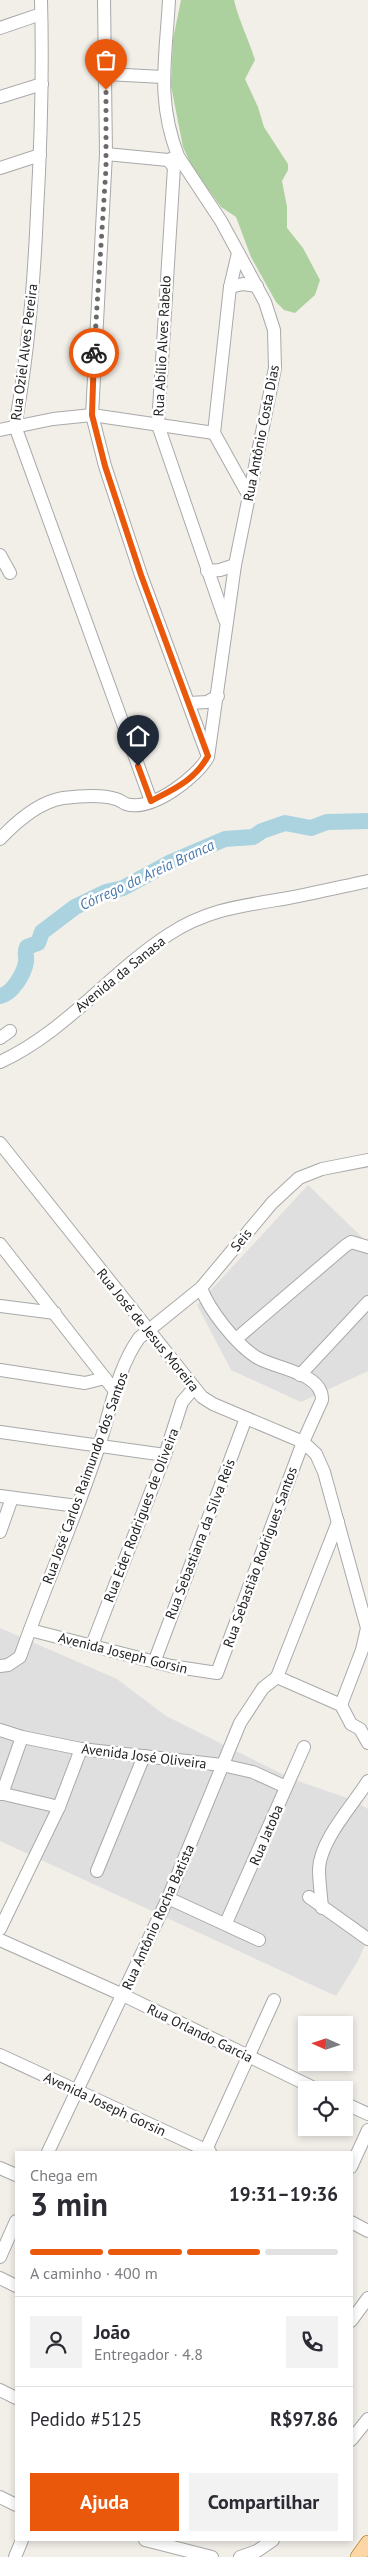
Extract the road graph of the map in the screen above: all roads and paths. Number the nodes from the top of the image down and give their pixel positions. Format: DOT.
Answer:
graph roads {
  1 [pos="41,0"];
  2 [pos="104,0"];
  3 [pos="170,0"];
  4 [pos="41,14"];
  5 [pos="0,28"];
  6 [pos="106,74"];
  7 [pos="163,77"];
  8 [pos="42,84"];
  9 [pos="0,97"];
  10 [pos="106,154"];
  11 [pos="40,155"];
  12 [pos="173,158"];
  13 [pos="0,168"];
  14 [pos="189,172"];
  15 [pos="174,179"];
  16 [pos="238,252"];
  17 [pos="257,286"];
  18 [pos="230,287"];
  19 [pos="92,415"];
  20 [pos="158,425"];
  21 [pos="15,426"];
  22 [pos="0,430"];
  23 [pos="214,433"];
  24 [pos="249,496"];
  25 [pos="0,555"];
  26 [pos="235,565"];
  27 [pos="206,571"];
  28 [pos="10,573"];
  29 [pos="226,622"];
  30 [pos="218,696"];
  31 [pos="189,703"];
  32 [pos="208,756"];
  33 [pos="151,801"];
  34 [pos="0,839"];
  35 [pos="368,881"];
  36 [pos="0,1062"];
  37 [pos="0,1143"];
  38 [pos="368,1160"];
  39 [pos="0,1244"];
  40 [pos="368,1247"];
  41 [pos="201,1288"];
  42 [pos="368,1302"];
  43 [pos="0,1306"];
  44 [pos="55,1313"];
  45 [pos="147,1330"];
  46 [pos="236,1339"];
  47 [pos="0,1370"];
  48 [pos="300,1375"];
  49 [pos="104,1378"];
  50 [pos="194,1388"];
  51 [pos="115,1391"];
  52 [pos="246,1418"];
  53 [pos="0,1432"];
  54 [pos="303,1442"];
  55 [pos="99,1446"];
  56 [pos="164,1455"];
  57 [pos="6,1497"];
  58 [pos="77,1506"];
  59 [pos="338,1522"];
  60 [pos="0,1532"];
  61 [pos="30,1630"];
  62 [pos="92,1645"];
  63 [pos="155,1660"];
  64 [pos="0,1666"];
  65 [pos="217,1673"];
  66 [pos="269,1683"];
  67 [pos="341,1705"];
  68 [pos="0,1730"];
  69 [pos="22,1737"];
  70 [pos="368,1743"];
  71 [pos="304,1746"];
  72 [pos="81,1748"];
  73 [pos="144,1756"];
  74 [pos="222,1765"];
  75 [pos="368,1781"];
  76 [pos="286,1787"];
  77 [pos="1,1794"];
  78 [pos="59,1808"];
  79 [pos="97,1871"];
  80 [pos="309,1897"];
  81 [pos="168,1898"];
  82 [pos="322,1908"];
  83 [pos="226,1923"];
  84 [pos="0,1929"];
  85 [pos="368,1939"];
  86 [pos="0,1940"];
  87 [pos="259,1940"];
  88 [pos="123,1995"];
  89 [pos="274,2000"];
  90 [pos="0,2055"];
  91 [pos="249,2057"];
  92 [pos="299,2081"];
  93 [pos="78,2091"];
  94 [pos="353,2106"];
  95 [pos="368,2114"];
  96 [pos="368,2130"];
  97 [pos="48,2151"];
  98 [pos="205,2151"];
  99 [pos="207,2151"];
  100 [pos="353,2163"];
  101 [pos="0,2168"];
  102 [pos="15,2175"];
  103 [pos="15,2223"];
  104 [pos="353,2223"];
  105 [pos="368,2232"];
  106 [pos="0,2257"];
  107 [pos="0,2278"];
  108 [pos="15,2286"];
  109 [pos="368,2298"];
  110 [pos="353,2318"];
  111 [pos="0,2390"];
  112 [pos="15,2398"];
  113 [pos="368,2419"];
  114 [pos="353,2438"];
  115 [pos="0,2497"];
  116 [pos="15,2504"];
  117 [pos="22,2541"];
  118 [pos="149,2541"];
  119 [pos="272,2541"];
  120 [pos="368,2543"];
  121 [pos="179,2549"];
  122 [pos="14,2557"];
  123 [pos="212,2557"];
  124 [pos="240,2557"];
  125 [pos="358,2557"];
  1 -- 4 [label="street, Rua Oziel Alves Pereira"];
  2 -- 6 [label="street"];
  3 -- 7 [label="street, Rua Antônio Costa Dias"];
  4 -- 5 [label="street"];
  4 -- 8 [label="street, Rua Oziel Alves Pereira"];
  6 -- 7 [label="street"];
  6 -- 10 [label="street"];
  7 -- 12 [label="street, Rua Antônio Costa Dias"];
  8 -- 9 [label="street"];
  8 -- 11 [label="street, Rua Oziel Alves Pereira"];
  10 -- 12 [label="street"];
  10 -- 19 [label="street"];
  11 -- 13 [label="street"];
  11 -- 21 [label="street, Rua Oziel Alves Pereira"];
  12 -- 14 [label="street, Rua Antônio Costa Dias"];
  12 -- 15 [label="street, Rua Abílio Alves Rabelo"];
  14 -- 15 [label="street"];
  14 -- 16 [label="street, Rua Antônio Costa Dias"];
  15 -- 20 [label="street, Rua Abílio Alves Rabelo"];
  16 -- 17 [label="street, Rua Antônio Costa Dias"];
  16 -- 18 [label="street"];
  17 -- 18 [label="street"];
  17 -- 24 [label="street, Rua Antônio Costa Dias"];
  18 -- 23 [label="street"];
  19 -- 20 [label="street"];
  19 -- 21 [label="street"];
  19 -- 31 [label="street"];
  20 -- 23 [label="street"];
  20 -- 27 [label="street, Rua Abílio Alves Rabelo"];
  21 -- 22 [label="street"];
  21 -- 33 [label="street, Rua Oziel Alves Pereira"];
  23 -- 24 [label="street"];
  24 -- 26 [label="street, Rua Antônio Costa Dias"];
  25 -- 28 [label="street"];
  26 -- 27 [label="street"];
  26 -- 29 [label="street, Rua Antônio Costa Dias"];
  27 -- 29 [label="street, Rua Abílio Alves Rabelo"];
  29 -- 30 [label="street, Rua Antônio Costa Dias"];
  30 -- 31 [label="street"];
  30 -- 32 [label="street, Rua Antônio Costa Dias"];
  31 -- 32 [label="street"];
  32 -- 33 [label="street, Rua Antônio Costa Dias"];
  33 -- 34 [label="street"];
  35 -- 36 [label="street, Avenida da Sanasa"];
  37 -- 45 [label="street, Rua José de Jesus Moreira"];
  38 -- 41 [label="street, Seis"];
  39 -- 44 [label="street"];
  40 -- 46 [label="street"];
  41 -- 45 [label="street, Seis"];
  41 -- 46 [label="street, Rua Sebastião Rodrigues Santos"];
  42 -- 48 [label="street"];
  43 -- 44 [label="street"];
  44 -- 49 [label="street"];
  45 -- 50 [label="street, Rua José de Jesus Moreira"];
  45 -- 51 [label="street, Rua José Carlos Raimundo dos Santos"];
  46 -- 48 [label="street, Rua Sebastião Rodrigues Santos"];
  47 -- 49 [label="street"];
  48 -- 54 [label="street, Rua Sebastião Rodrigues Santos"];
  49 -- 51 [label="street"];
  50 -- 52 [label="street, Rua José de Jesus Moreira"];
  50 -- 56 [label="street, Rua Eder Rodrigues de Oliveira"];
  51 -- 55 [label="street, Rua José Carlos Raimundo dos Santos"];
  52 -- 54 [label="street, Rua José de Jesus Moreira"];
  52 -- 63 [label="street, Rua Sebastiana da Silva Reis"];
  53 -- 55 [label="street"];
  54 -- 59 [label="street, Rua José de Jesus Moreira"];
  54 -- 65 [label="street, Rua Sebastião Rodrigues Santos"];
  55 -- 56 [label="street"];
  55 -- 58 [label="street, Rua José Carlos Raimundo dos Santos"];
  56 -- 62 [label="street, Rua Eder Rodrigues de Oliveira"];
  57 -- 58 [label="street"];
  57 -- 60 [label="street"];
  58 -- 61 [label="street, Rua José Carlos Raimundo dos Santos"];
  59 -- 66 [label="street, Rua Antônio Rocha Batista"];
  59 -- 67 [label="street, Rua José de Jesus Moreira"];
  61 -- 62 [label="street, Avenida Joseph Gorsin"];
  61 -- 64 [label="street, Rua José Carlos Raimundo dos Santos"];
  62 -- 63 [label="street, Avenida Joseph Gorsin"];
  63 -- 65 [label="street, Avenida Joseph Gorsin"];
  66 -- 67 [label="street"];
  66 -- 74 [label="street, Rua Antônio Rocha Batista"];
  67 -- 70 [label="street"];
  68 -- 69 [label="street, Avenida José Oliveira"];
  69 -- 72 [label="street, Avenida José Oliveira"];
  69 -- 77 [label="street"];
  71 -- 76 [label="street, Rua Jatoba"];
  72 -- 73 [label="street, Avenida José Oliveira"];
  72 -- 78 [label="street"];
  73 -- 74 [label="street, Avenida José Oliveira"];
  73 -- 79 [label="street"];
  74 -- 76 [label="street, Avenida José Oliveira"];
  74 -- 81 [label="street, Rua Antônio Rocha Batista"];
  75 -- 82 [label="street"];
  76 -- 83 [label="street, Rua Jatoba"];
  77 -- 78 [label="street"];
  78 -- 84 [label="street"];
  80 -- 82 [label="street"];
  81 -- 83 [label="street"];
  81 -- 88 [label="street, Rua Antônio Rocha Batista"];
  82 -- 85 [label="street"];
  83 -- 87 [label="street"];
  86 -- 88 [label="street, Rua Orlando Garcia"];
  88 -- 91 [label="street, Rua Orlando Garcia"];
  88 -- 93 [label="street, Rua Antônio Rocha Batista"];
  89 -- 91 [label="street"];
  90 -- 93 [label="street, Avenida Joseph Gorsin"];
  91 -- 92 [label="street, Rua Orlando Garcia"];
  91 -- 99 [label="street"];
  93 -- 97 [label="street, Rua Antônio Rocha Batista"];
  93 -- 98 [label="street, Avenida Joseph Gorsin"];
  94 -- 95 [label="street"];
  96 -- 100 [label="street"];
  101 -- 102 [label="street"];
  103 -- 106 [label="street"];
  104 -- 105 [label="street"];
  107 -- 108 [label="street"];
  109 -- 110 [label="street"];
  111 -- 112 [label="street"];
  113 -- 114 [label="street"];
  115 -- 116 [label="street"];
  117 -- 122 [label="street"];
  118 -- 121 [label="street"];
  119 -- 124 [label="street"];
  120 -- 125 [label="main road"];
  121 -- 123 [label="street"];
}
